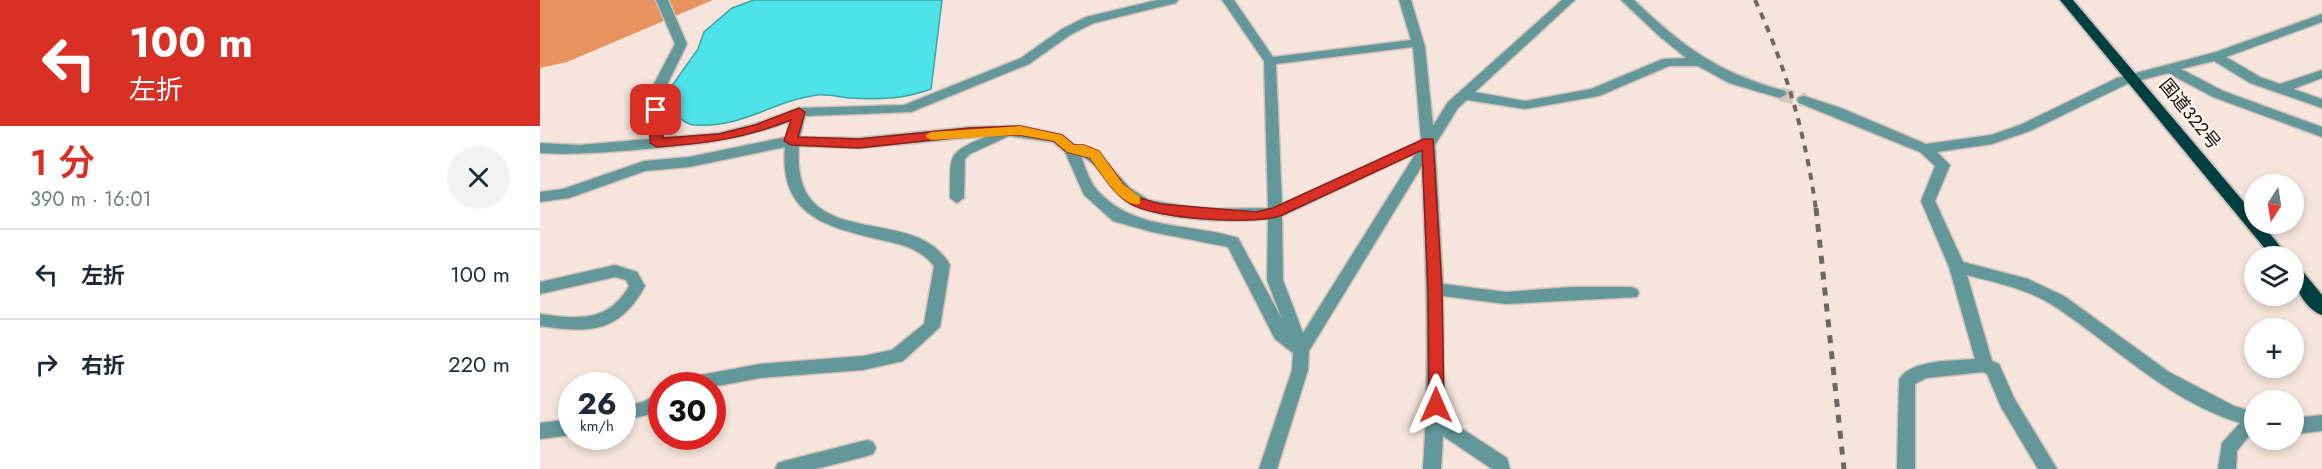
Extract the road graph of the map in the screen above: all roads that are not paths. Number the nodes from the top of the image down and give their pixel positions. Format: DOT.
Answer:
graph roads {
  1 [pos="662,0"];
  2 [pos="1172,0"];
  3 [pos="1228,0"];
  4 [pos="1405,0"];
  5 [pos="1569,0"];
  6 [pos="1627,0"];
  7 [pos="2066,0"];
  8 [pos="2322,18"];
  9 [pos="1418,43"];
  10 [pos="2215,56"];
  11 [pos="1270,61"];
  12 [pos="1698,62"];
  13 [pos="2170,69"];
  14 [pos="2322,74"];
  15 [pos="2134,78"];
  16 [pos="2280,89"];
  17 [pos="1780,94"];
  18 [pos="1464,95"];
  19 [pos="1804,100"];
  20 [pos="2322,104"];
  21 [pos="799,112"];
  22 [pos="1011,131"];
  23 [pos="2322,132"];
  24 [pos="791,141"];
  25 [pos="1428,142"];
  26 [pos="657,143"];
  27 [pos="540,148"];
  28 [pos="1071,149"];
  29 [pos="1925,149"];
  30 [pos="540,197"];
  31 [pos="957,198"];
  32 [pos="1275,213"];
  33 [pos="2272,246"];
  34 [pos="1956,267"];
  35 [pos="2304,286"];
  36 [pos="540,288"];
  37 [pos="1435,289"];
  38 [pos="1632,293"];
  39 [pos="2322,308"];
  40 [pos="540,320"];
  41 [pos="1301,350"];
  42 [pos="1985,365"];
  43 [pos="726,377"];
  44 [pos="2244,416"];
  45 [pos="1435,421"];
  46 [pos="2322,423"];
  47 [pos="2304,425"];
  48 [pos="558,428"];
  49 [pos="2244,429"];
  50 [pos="540,431"];
  51 [pos="867,448"];
  52 [pos="784,469"];
  53 [pos="1268,469"];
  54 [pos="1432,469"];
  55 [pos="1501,469"];
  56 [pos="1906,469"];
  57 [pos="2048,469"];
  58 [pos="2227,469"];
  1 -- 26 [label="street"];
  2 -- 21 [label="street"];
  3 -- 11 [label="street"];
  4 -- 9 [label="street"];
  5 -- 18 [label="street"];
  6 -- 12 [label="street"];
  7 -- 15 [label="highway, 国道322号"];
  8 -- 10 [label="street"];
  9 -- 11 [label="street"];
  9 -- 25 [label="street"];
  10 -- 13 [label="street"];
  10 -- 16 [label="street"];
  11 -- 32 [label="street"];
  12 -- 17 [label="street"];
  12 -- 18 [label="street"];
  13 -- 15 [label="street"];
  13 -- 23 [label="street"];
  14 -- 16 [label="street"];
  15 -- 29 [label="street"];
  15 -- 33 [label="highway, 国道322号"];
  16 -- 20 [label="street"];
  18 -- 25 [label="street"];
  19 -- 29 [label="street"];
  21 -- 24 [label="street"];
  21 -- 26 [label="street"];
  22 -- 24 [label="street"];
  22 -- 28 [label="street"];
  22 -- 31 [label="street"];
  24 -- 30 [label="street"];
  24 -- 43 [label="street"];
  25 -- 32 [label="street"];
  25 -- 37 [label="street"];
  25 -- 41 [label="street"];
  26 -- 27 [label="street"];
  28 -- 32 [label="street"];
  28 -- 41 [label="street"];
  29 -- 34 [label="street"];
  32 -- 41 [label="street"];
  34 -- 42 [label="street"];
  34 -- 44 [label="street"];
  35 -- 39 [label="highway"];
  36 -- 40 [label="street"];
  37 -- 38 [label="street"];
  37 -- 45 [label="street"];
  41 -- 53 [label="street"];
  42 -- 56 [label="street"];
  42 -- 57 [label="street"];
  45 -- 54 [label="street"];
  45 -- 55 [label="street"];
  46 -- 47 [label="street"];
  48 -- 50 [label="street"];
  49 -- 58 [label="street"];
  51 -- 52 [label="street"];
}
